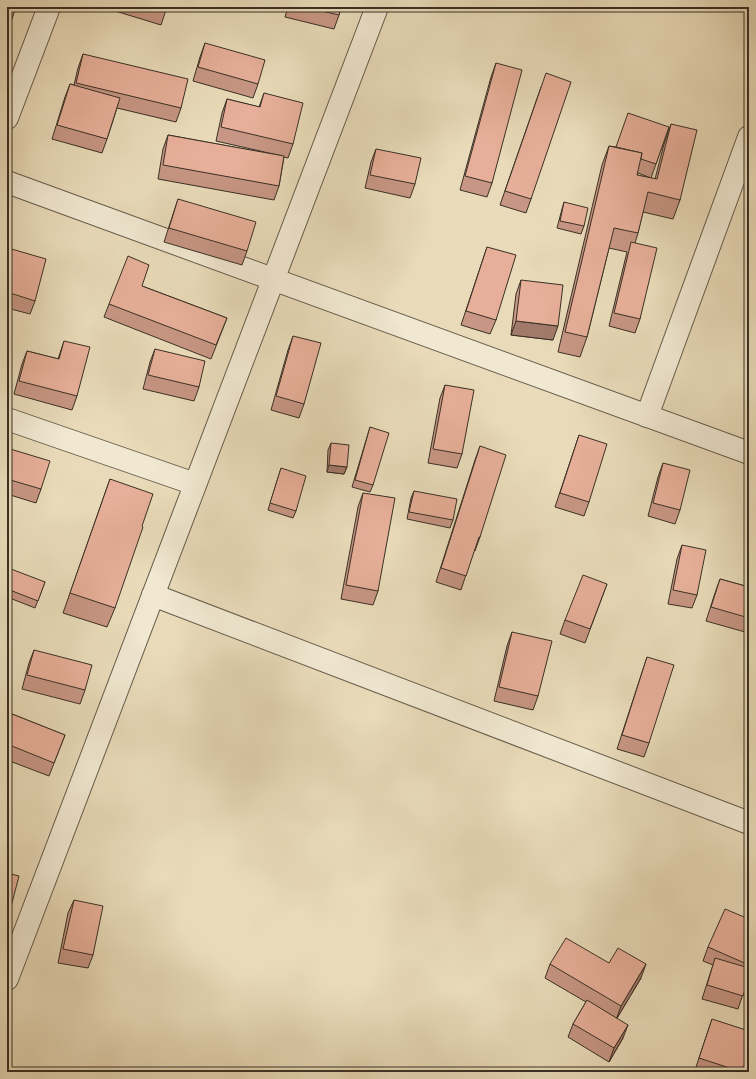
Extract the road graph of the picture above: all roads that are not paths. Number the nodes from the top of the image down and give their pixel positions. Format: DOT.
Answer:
graph roads {
  1 [pos="49,7"];
  2 [pos="377,7"];
  3 [pos="7,118"];
  4 [pos="749,137"];
  5 [pos="7,182"];
  6 [pos="273,280"];
  7 [pos="647,416"];
  8 [pos="7,419"];
  9 [pos="749,453"];
  10 [pos="195,484"];
  11 [pos="153,595"];
  12 [pos="749,823"];
  13 [pos="7,979"];
  1 -- 3 [label="street"];
  2 -- 6 [label="street"];
  4 -- 7 [label="street"];
  5 -- 6 [label="street"];
  6 -- 7 [label="street"];
  6 -- 10 [label="street"];
  7 -- 9 [label="street"];
  8 -- 10 [label="street"];
  10 -- 11 [label="street"];
  11 -- 12 [label="street"];
  11 -- 13 [label="street"];
}
